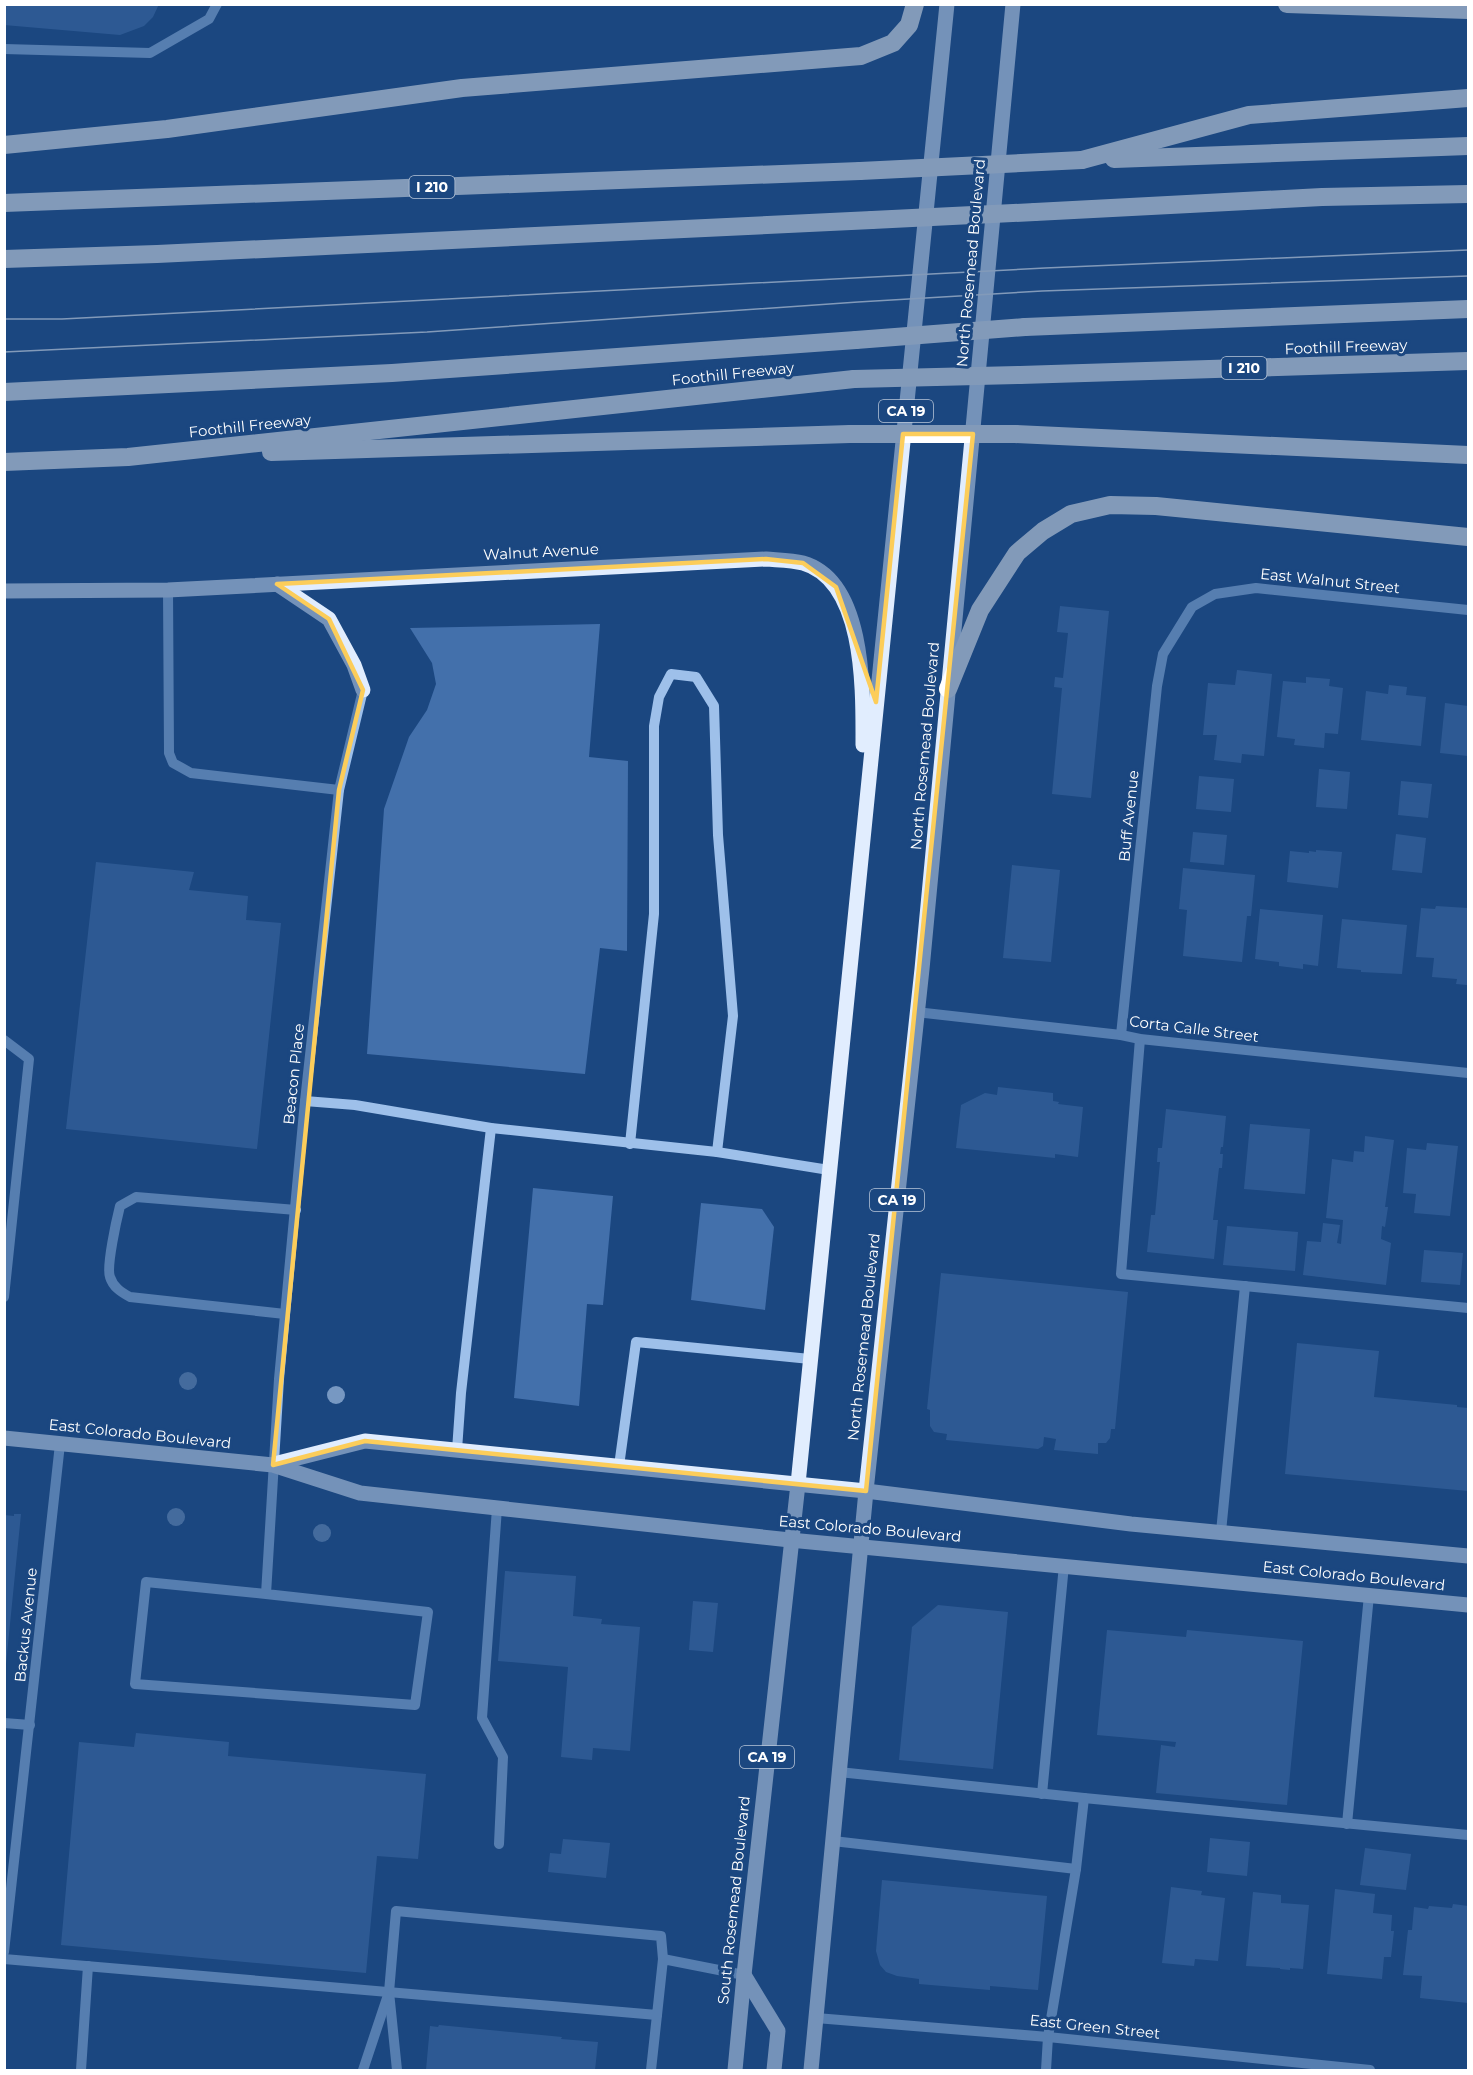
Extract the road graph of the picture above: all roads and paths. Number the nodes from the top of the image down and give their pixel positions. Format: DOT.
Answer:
graph roads {
  1 [pos="217,4"];
  2 [pos="915,4"];
  3 [pos="947,4"];
  4 [pos="1013,4"];
  5 [pos="1287,4"];
  6 [pos="1468,10"];
  7 [pos="4,49"];
  8 [pos="1468,98"];
  9 [pos="4,145"];
  10 [pos="1468,146"];
  11 [pos="1082,160"];
  12 [pos="1468,194"];
  13 [pos="4,203"];
  14 [pos="4,259"];
  15 [pos="1468,309"];
  16 [pos="1468,361"];
  17 [pos="4,392"];
  18 [pos="1468,454"];
  19 [pos="129,457"];
  20 [pos="4,462"];
  21 [pos="1468,537"];
  22 [pos="277,584"];
  23 [pos="168,590"];
  24 [pos="4,591"];
  25 [pos="1192,607"];
  26 [pos="1468,610"];
  27 [pos="948,689"];
  28 [pos="363,690"];
  29 [pos="339,790"];
  30 [pos="864,817"];
  31 [pos="916,1012"];
  32 [pos="1121,1035"];
  33 [pos="1140,1039"];
  34 [pos="4,1040"];
  35 [pos="1468,1073"];
  36 [pos="306,1101"];
  37 [pos="491,1128"];
  38 [pos="630,1143"];
  39 [pos="717,1152"];
  40 [pos="829,1170"];
  41 [pos="296,1210"];
  42 [pos="1245,1286"];
  43 [pos="4,1297"];
  44 [pos="1468,1308"];
  45 [pos="285,1314"];
  46 [pos="810,1359"];
  47 [pos="4,1438"];
  48 [pos="60,1444"];
  49 [pos="457,1450"];
  50 [pos="273,1465"];
  51 [pos="619,1466"];
  52 [pos="798,1484"];
  53 [pos="866,1491"];
  54 [pos="497,1508"];
  55 [pos="1221,1533"];
  56 [pos="790,1540"];
  57 [pos="861,1545"];
  58 [pos="1468,1556"];
  59 [pos="1064,1565"];
  60 [pos="266,1594"];
  61 [pos="1369,1595"];
  62 [pos="1468,1605"];
  63 [pos="4,1723"];
  64 [pos="30,1725"];
  65 [pos="839,1772"];
  66 [pos="1042,1794"];
  67 [pos="1084,1798"];
  68 [pos="1347,1824"];
  69 [pos="1468,1835"];
  70 [pos="833,1842"];
  71 [pos="499,1844"];
  72 [pos="1076,1869"];
  73 [pos="4,1952"];
  74 [pos="4,1959"];
  75 [pos="663,1959"];
  76 [pos="88,1966"];
  77 [pos="744,1975"];
  78 [pos="389,1992"];
  79 [pos="657,2015"];
  80 [pos="816,2018"];
  81 [pos="1048,2037"];
  82 [pos="81,2070"];
  83 [pos="363,2070"];
  84 [pos="397,2070"];
  85 [pos="651,2070"];
  86 [pos="735,2070"];
  87 [pos="774,2070"];
  88 [pos="811,2070"];
  89 [pos="1046,2070"];
  90 [pos="1370,2070"];
  1 -- 7 [label="street"];
  2 -- 9 [label="highway"];
  3 -- 30 [label="main road, CA 19"];
  4 -- 27 [label="main road, North Rosemead Boulevard / CA 19"];
  5 -- 6 [label="highway"];
  8 -- 11 [label="highway"];
  10 -- 11 [label="highway, I 210"];
  11 -- 13 [label="highway, I 210, bridge"];
  12 -- 14 [label="highway, bridge"];
  15 -- 17 [label="highway, bridge"];
  16 -- 19 [label="highway, Foothill Freeway / I 210, bridge"];
  18 -- 19 [label="highway, bridge"];
  19 -- 20 [label="highway, Foothill Freeway / I 210"];
  21 -- 27 [label="highway"];
  22 -- 23 [label="main road, Walnut Avenue"];
  22 -- 28 [label="main road"];
  22 -- 30 [label="main road, Walnut Avenue"];
  23 -- 24 [label="main road, Walnut Avenue"];
  23 -- 29 [label="street"];
  25 -- 26 [label="street, East Walnut Street"];
  25 -- 32 [label="street, Buff Avenue"];
  27 -- 31 [label="main road, North Rosemead Boulevard / CA 19"];
  28 -- 29 [label="street, Beacon Place"];
  29 -- 36 [label="street, Beacon Place"];
  30 -- 40 [label="main road, CA 19"];
  31 -- 32 [label="street, Corta Calle Street"];
  31 -- 53 [label="main road, North Rosemead Boulevard / CA 19"];
  32 -- 33 [label="street, Corta Calle Street"];
  33 -- 35 [label="street, Corta Calle Street"];
  33 -- 42 [label="street"];
  34 -- 43 [label="street"];
  36 -- 37 [label="street"];
  36 -- 41 [label="street, Beacon Place"];
  37 -- 38 [label="street"];
  37 -- 49 [label="street"];
  38 -- 39 [label="street"];
  38 -- 39 [label="street"];
  39 -- 40 [label="street"];
  40 -- 46 [label="main road, CA 19"];
  41 -- 45 [label="street, Beacon Place"];
  41 -- 45 [label="street"];
  42 -- 44 [label="street"];
  42 -- 55 [label="street"];
  45 -- 50 [label="street, Beacon Place"];
  46 -- 51 [label="street"];
  46 -- 52 [label="main road, CA 19"];
  47 -- 48 [label="main road, East Colorado Boulevard"];
  48 -- 50 [label="main road, East Colorado Boulevard"];
  48 -- 64 [label="street, Backus Avenue"];
  49 -- 50 [label="main road, East Colorado Boulevard"];
  49 -- 51 [label="main road, East Colorado Boulevard"];
  50 -- 54 [label="main road, East Colorado Boulevard"];
  50 -- 60 [label="street, Beacon Place"];
  51 -- 52 [label="main road, East Colorado Boulevard"];
  52 -- 53 [label="main road, East Colorado Boulevard"];
  52 -- 56 [label="main road, South Rosemead Boulevard / CA 19"];
  53 -- 55 [label="main road, East Colorado Boulevard"];
  53 -- 57 [label="main road, CA 19"];
  54 -- 56 [label="main road, East Colorado Boulevard"];
  54 -- 71 [label="street"];
  55 -- 58 [label="main road, East Colorado Boulevard"];
  56 -- 57 [label="main road, East Colorado Boulevard"];
  56 -- 77 [label="main road, South Rosemead Boulevard / CA 19"];
  57 -- 59 [label="main road, East Colorado Boulevard"];
  57 -- 65 [label="main road, CA 19"];
  59 -- 61 [label="main road, East Colorado Boulevard"];
  59 -- 66 [label="street"];
  60 -- 60 [label="street"];
  61 -- 62 [label="main road, East Colorado Boulevard"];
  61 -- 68 [label="street"];
  63 -- 64 [label="street"];
  64 -- 73 [label="street, Backus Avenue"];
  65 -- 66 [label="street"];
  65 -- 70 [label="main road, CA 19"];
  66 -- 67 [label="street"];
  67 -- 68 [label="street"];
  67 -- 72 [label="street"];
  68 -- 69 [label="street"];
  70 -- 72 [label="street"];
  70 -- 80 [label="main road, CA 19"];
  72 -- 81 [label="street"];
  74 -- 76 [label="street"];
  75 -- 77 [label="street"];
  75 -- 78 [label="street"];
  75 -- 79 [label="street"];
  76 -- 78 [label="street"];
  76 -- 82 [label="street"];
  77 -- 86 [label="main road, South Rosemead Boulevard / CA 19"];
  77 -- 87 [label="main road"];
  78 -- 79 [label="street"];
  78 -- 83 [label="street"];
  78 -- 84 [label="street"];
  79 -- 85 [label="street"];
  80 -- 81 [label="street, East Green Street"];
  80 -- 88 [label="main road, CA 19"];
  81 -- 89 [label="street"];
  81 -- 90 [label="street, East Green Street"];
}
